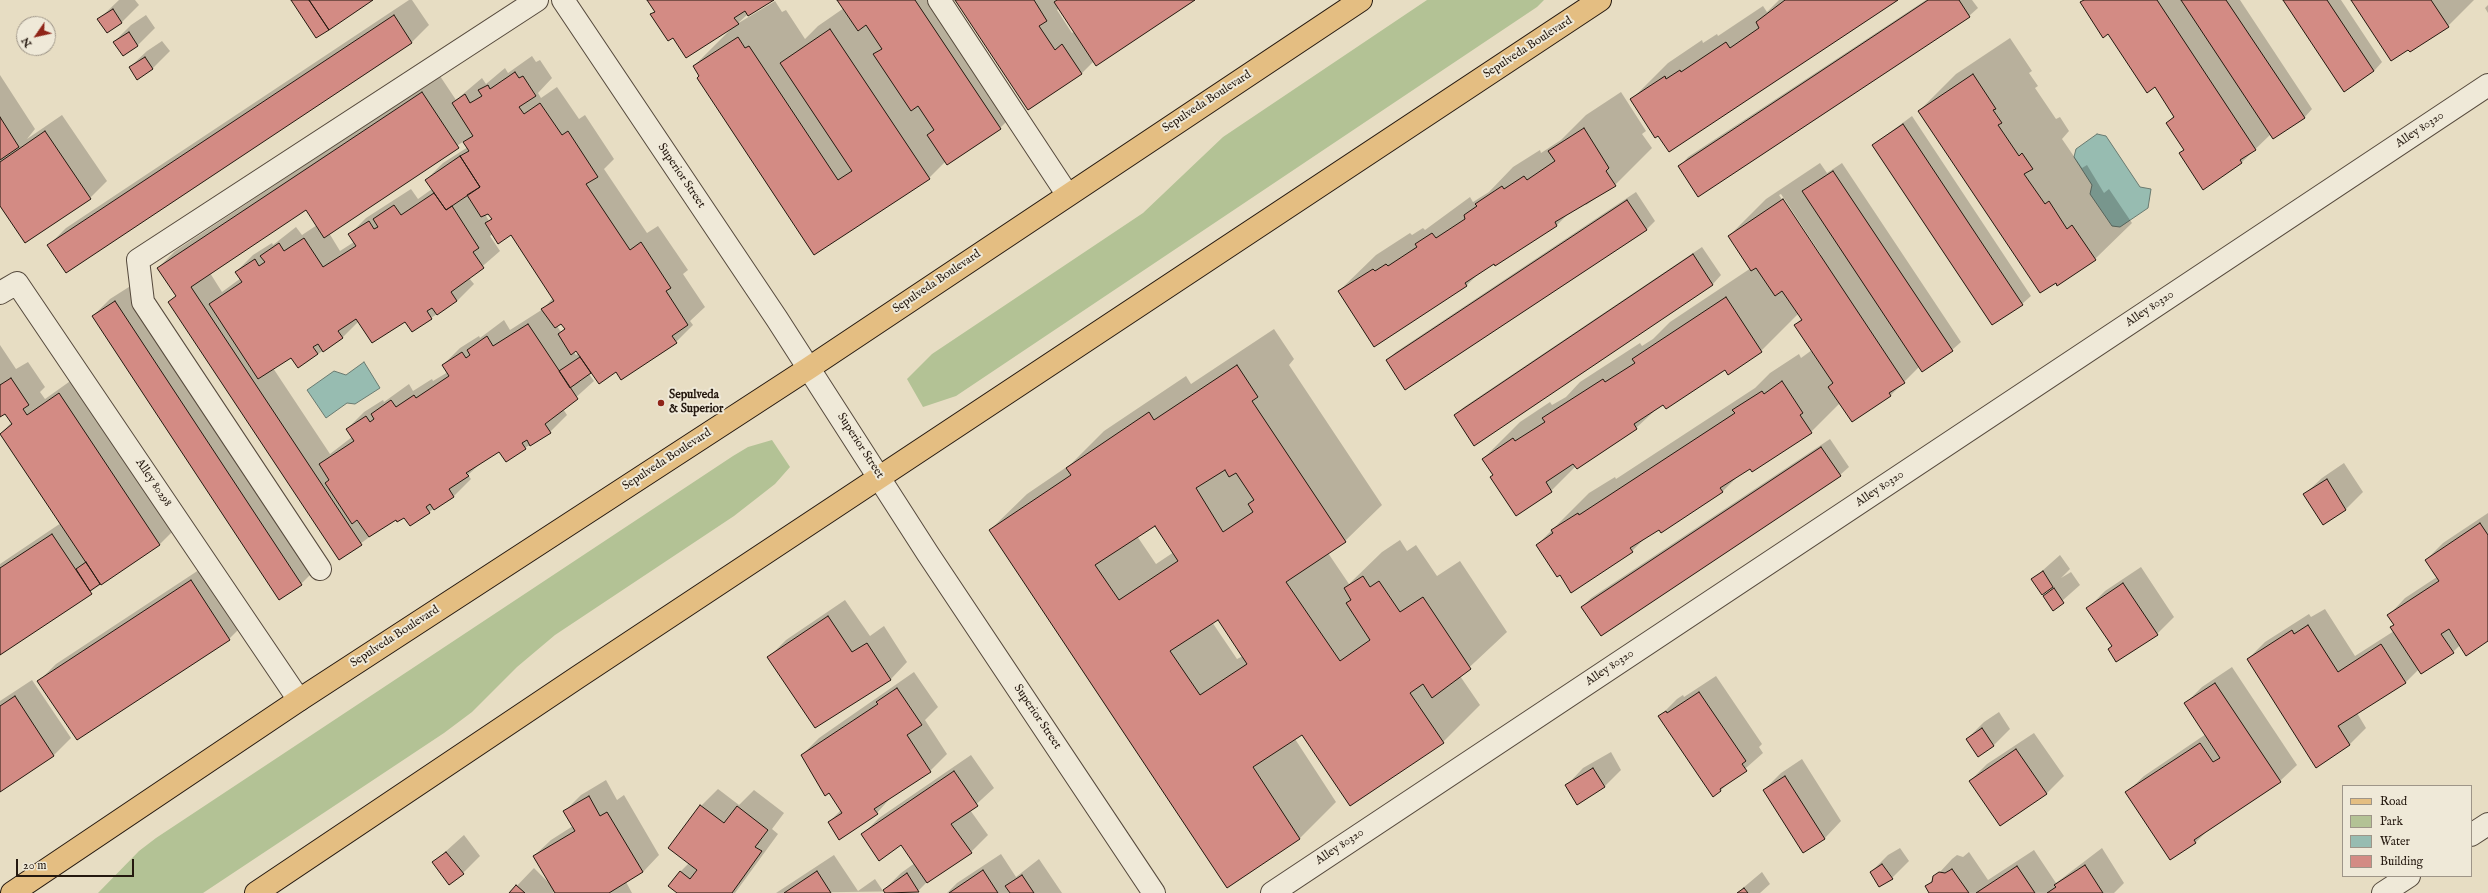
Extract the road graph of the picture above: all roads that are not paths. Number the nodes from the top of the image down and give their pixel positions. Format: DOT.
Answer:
graph roads {
  1 [pos="536,0"];
  2 [pos="563,0"];
  3 [pos="939,0"];
  4 [pos="1361,0"];
  5 [pos="1600,0"];
  6 [pos="2488,84"];
  7 [pos="1067,194"];
  8 [pos="0,294"];
  9 [pos="809,368"];
  10 [pos="880,478"];
  11 [pos="320,569"];
  12 [pos="300,700"];
  13 [pos="2488,824"];
  14 [pos="2472,834"];
  15 [pos="2407,877"];
  16 [pos="12,893"];
  17 [pos="256,893"];
  18 [pos="1154,893"];
  19 [pos="1272,893"];
  20 [pos="2383,893"];
  1 -- 11 [label="street"];
  2 -- 9 [label="street, Superior Street"];
  3 -- 7 [label="street"];
  4 -- 7 [label="main road, Sepulveda Boulevard"];
  5 -- 10 [label="main road, Sepulveda Boulevard"];
  6 -- 19 [label="street, Alley 80320"];
  7 -- 9 [label="main road, Sepulveda Boulevard"];
  8 -- 12 [label="street, Alley 80298"];
  9 -- 10 [label="street, Superior Street"];
  9 -- 12 [label="main road, Sepulveda Boulevard"];
  10 -- 17 [label="main road, Sepulveda Boulevard"];
  10 -- 18 [label="street, Superior Street"];
  12 -- 16 [label="main road, Sepulveda Boulevard"];
  13 -- 14 [label="street"];
  15 -- 20 [label="street"];
}
